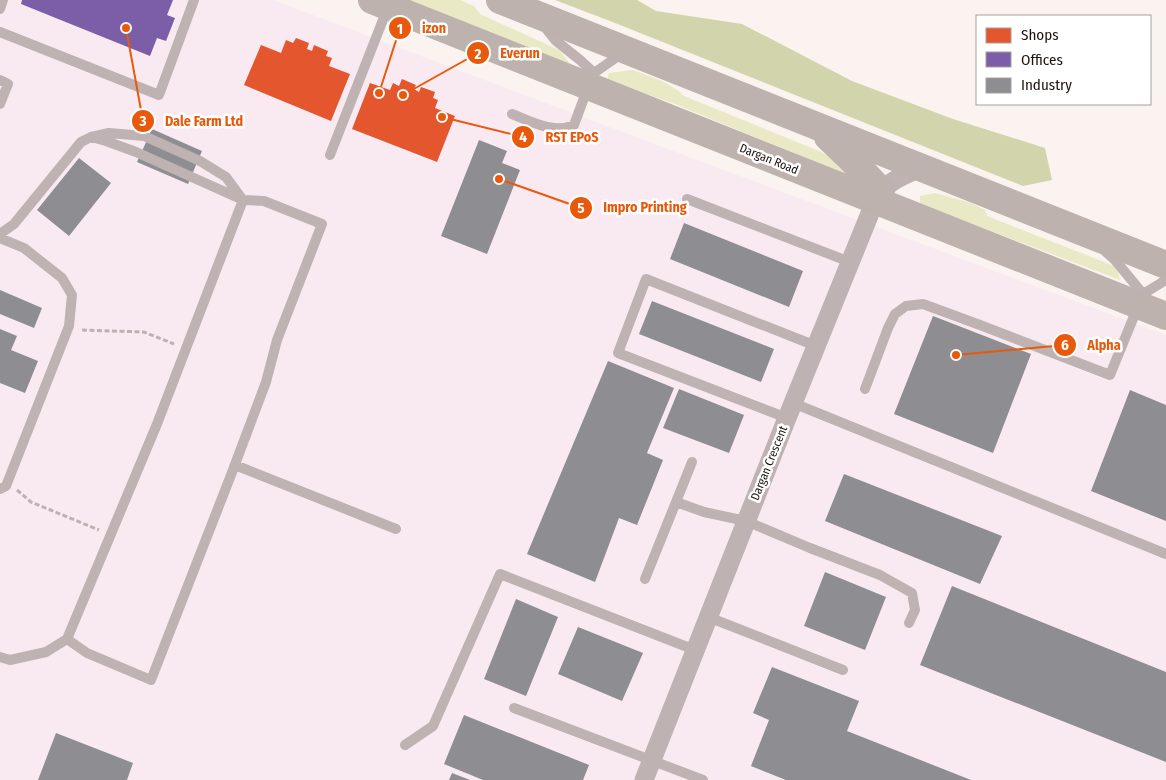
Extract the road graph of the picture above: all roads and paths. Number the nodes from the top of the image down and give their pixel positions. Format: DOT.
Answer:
graph roads {
  1 [pos="4,0"];
  2 [pos="194,0"];
  3 [pos="500,0"];
  4 [pos="384,2"];
  5 [pos="0,9"];
  6 [pos="534,13"];
  7 [pos="0,32"];
  8 [pos="632,52"];
  9 [pos="0,80"];
  10 [pos="591,80"];
  11 [pos="0,104"];
  12 [pos="512,114"];
  13 [pos="816,126"];
  14 [pos="92,137"];
  15 [pos="330,155"];
  16 [pos="920,168"];
  17 [pos="878,196"];
  18 [pos="687,199"];
  19 [pos="243,200"];
  20 [pos="1078,230"];
  21 [pos="0,234"];
  22 [pos="0,238"];
  23 [pos="850,262"];
  24 [pos="1166,265"];
  25 [pos="1166,280"];
  26 [pos="1141,300"];
  27 [pos="1166,316"];
  28 [pos="69,326"];
  29 [pos="816,346"];
  30 [pos="186,348"];
  31 [pos="866,389"];
  32 [pos="790,411"];
  33 [pos="692,462"];
  34 [pos="235,465"];
  35 [pos="3,487"];
  36 [pos="676,502"];
  37 [pos="746,521"];
  38 [pos="396,529"];
  39 [pos="111,535"];
  40 [pos="1166,554"];
  41 [pos="645,579"];
  42 [pos="708,617"];
  43 [pos="909,623"];
  44 [pos="67,639"];
  45 [pos="695,650"];
  46 [pos="0,657"];
  47 [pos="843,670"];
  48 [pos="514,708"];
  49 [pos="405,746"];
  50 [pos="652,760"];
  51 [pos="644,780"];
  52 [pos="703,780"];
  1 -- 5 [label="lane"];
  2 -- 7 [label="lane"];
  3 -- 6 [label="street"];
  4 -- 10 [label="street, Dargan Road"];
  4 -- 15 [label="lane"];
  6 -- 8 [label="street"];
  6 -- 10 [label="lane"];
  8 -- 10 [label="lane"];
  8 -- 13 [label="street"];
  9 -- 11 [label="lane"];
  10 -- 12 [label="lane"];
  10 -- 17 [label="street, Dargan Road"];
  13 -- 16 [label="street"];
  13 -- 17 [label="street"];
  14 -- 19 [label="lane"];
  14 -- 19 [label="lane"];
  14 -- 21 [label="lane"];
  16 -- 17 [label="street"];
  16 -- 20 [label="street"];
  17 -- 23 [label="street, Dargan Crescent"];
  17 -- 26 [label="street, Dargan Road"];
  18 -- 23 [label="lane"];
  19 -- 30 [label="lane"];
  19 -- 34 [label="lane"];
  20 -- 24 [label="street"];
  20 -- 26 [label="lane"];
  22 -- 28 [label="lane"];
  23 -- 29 [label="street, Dargan Crescent"];
  25 -- 26 [label="lane"];
  26 -- 27 [label="street, Dargan Road"];
  26 -- 31 [label="lane"];
  28 -- 30 [label="path"];
  28 -- 35 [label="lane"];
  29 -- 32 [label="street, Dargan Crescent"];
  29 -- 32 [label="lane"];
  30 -- 39 [label="lane"];
  32 -- 37 [label="street, Dargan Crescent"];
  32 -- 40 [label="lane"];
  33 -- 36 [label="lane"];
  34 -- 38 [label="lane"];
  34 -- 44 [label="lane"];
  35 -- 39 [label="path"];
  36 -- 37 [label="lane"];
  36 -- 41 [label="lane"];
  37 -- 42 [label="street, Dargan Crescent"];
  37 -- 43 [label="lane"];
  39 -- 44 [label="lane"];
  42 -- 45 [label="street, Dargan Crescent"];
  42 -- 47 [label="lane"];
  44 -- 46 [label="lane"];
  45 -- 49 [label="lane"];
  45 -- 50 [label="street, Dargan Crescent"];
  48 -- 50 [label="lane"];
  50 -- 51 [label="street, Dargan Crescent"];
  50 -- 52 [label="lane"];
}
